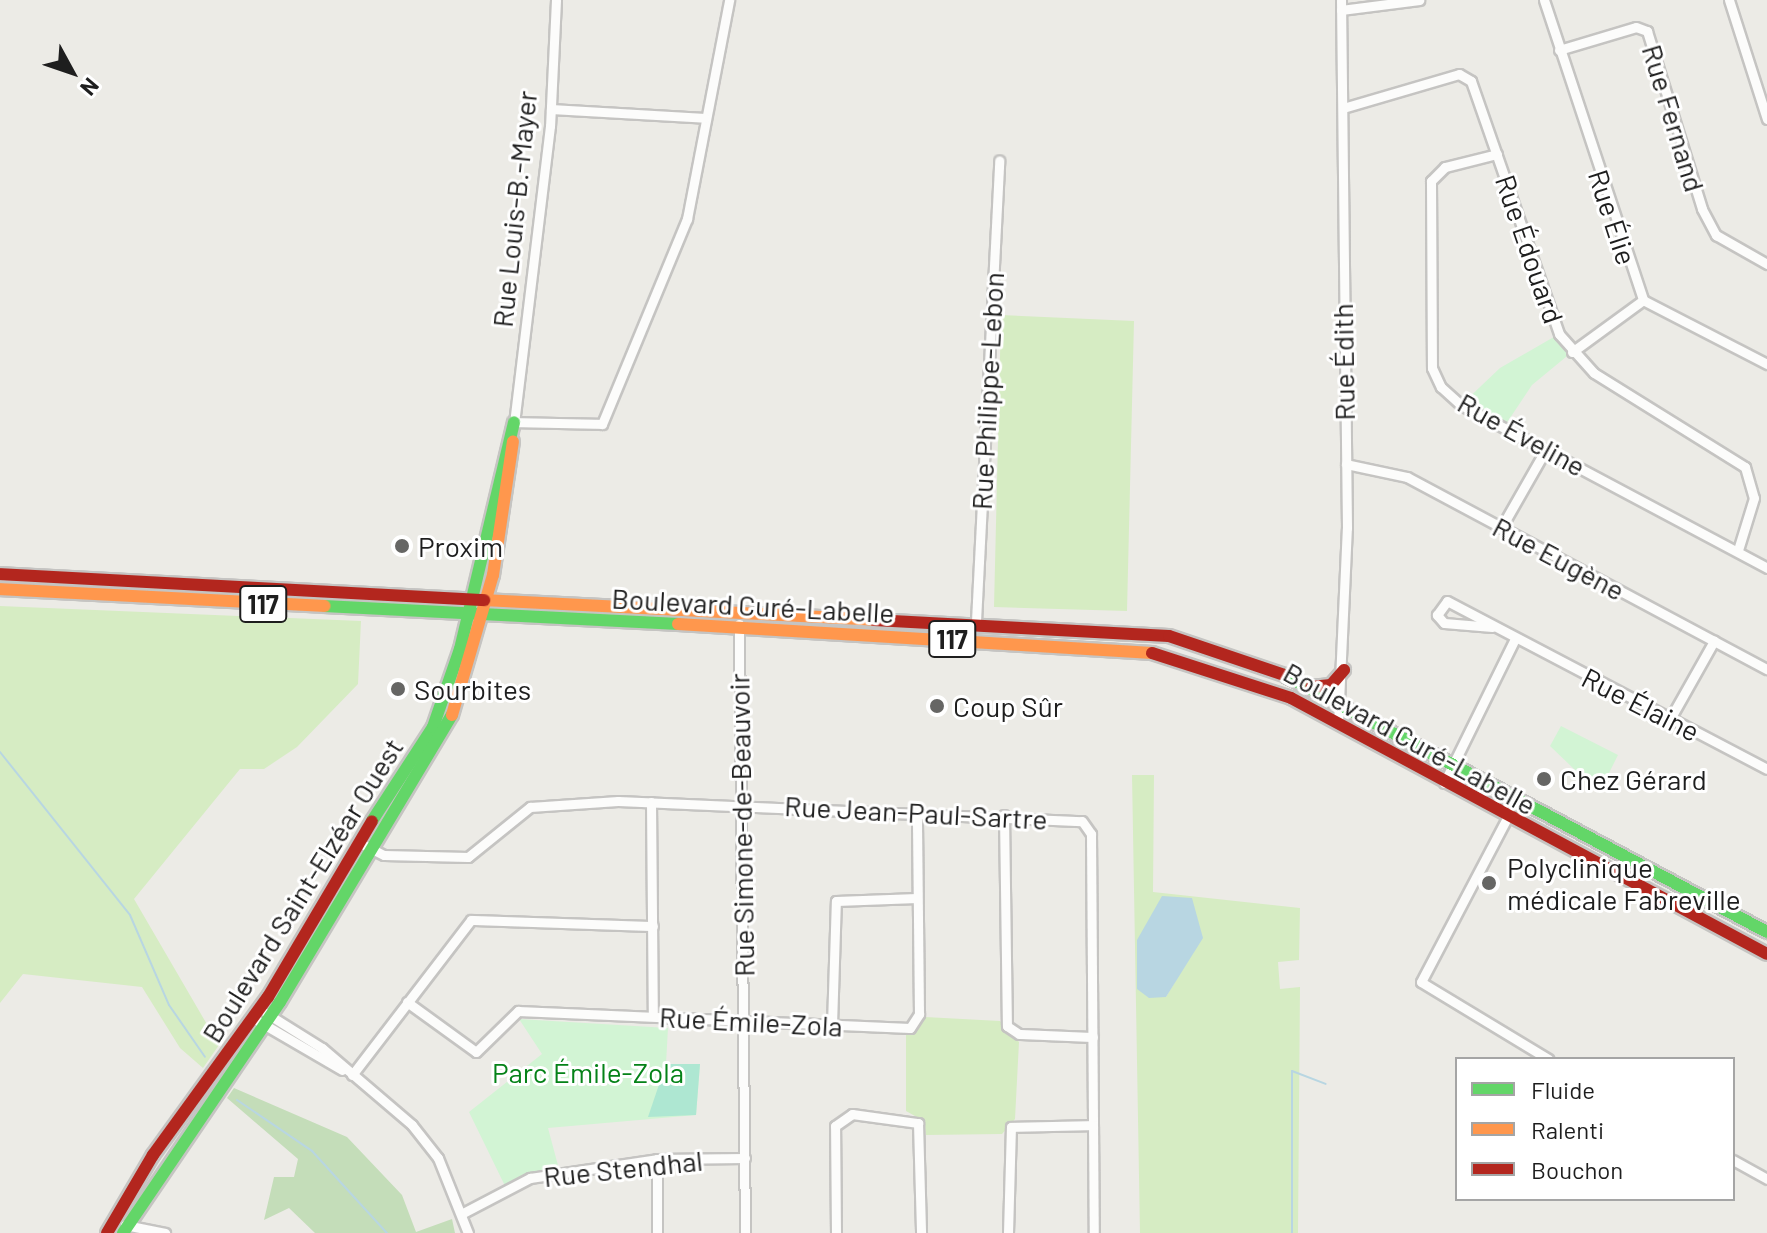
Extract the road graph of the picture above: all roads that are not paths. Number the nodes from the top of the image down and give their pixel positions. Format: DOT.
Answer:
graph roads {
  1 [pos="556,0"];
  2 [pos="729,0"];
  3 [pos="1419,0"];
  4 [pos="1544,0"];
  5 [pos="1729,0"];
  6 [pos="1341,5"];
  7 [pos="1559,50"];
  8 [pos="1343,108"];
  9 [pos="551,109"];
  10 [pos="705,118"];
  11 [pos="1767,119"];
  12 [pos="1497,154"];
  13 [pos="999,161"];
  14 [pos="1767,264"];
  15 [pos="1643,300"];
  16 [pos="1572,352"];
  17 [pos="1767,364"];
  18 [pos="514,422"];
  19 [pos="1546,449"];
  20 [pos="1346,464"];
  21 [pos="1501,528"];
  22 [pos="1738,550"];
  23 [pos="1767,568"];
  24 [pos="4,573"];
  25 [pos="4,590"];
  26 [pos="474,596"];
  27 [pos="488,596"];
  28 [pos="740,609"];
  29 [pos="476,615"];
  30 [pos="976,621"];
  31 [pos="1492,627"];
  32 [pos="739,628"];
  33 [pos="1515,639"];
  34 [pos="1714,641"];
  35 [pos="1767,669"];
  36 [pos="1344,670"];
  37 [pos="1311,687"];
  38 [pos="1342,704"];
  39 [pos="1670,719"];
  40 [pos="1338,724"];
  41 [pos="1453,766"];
  42 [pos="1767,769"];
  43 [pos="1444,783"];
  44 [pos="651,802"];
  45 [pos="741,803"];
  46 [pos="917,812"];
  47 [pos="1004,815"];
  48 [pos="1507,818"];
  49 [pos="364,845"];
  50 [pos="917,898"];
  51 [pos="653,926"];
  52 [pos="1767,932"];
  53 [pos="1767,954"];
  54 [pos="407,1002"];
  55 [pos="653,1016"];
  56 [pos="262,1017"];
  57 [pos="743,1021"];
  58 [pos="832,1025"];
  59 [pos="1093,1037"];
  60 [pos="1545,1057"];
  61 [pos="352,1075"];
  62 [pos="1093,1125"];
  63 [pos="745,1158"];
  64 [pos="657,1159"];
  65 [pos="1735,1161"];
  66 [pos="1767,1179"];
  67 [pos="463,1213"];
  68 [pos="110,1228"];
  69 [pos="125,1229"];
  70 [pos="165,1233"];
  71 [pos="468,1233"];
  72 [pos="657,1233"];
  73 [pos="745,1233"];
  74 [pos="836,1233"];
  75 [pos="921,1233"];
  76 [pos="1008,1233"];
  77 [pos="1094,1233"];
  1 -- 9 [label="street, Rue Louis-B.-Mayer"];
  2 -- 10 [label="street"];
  3 -- 6 [label="street"];
  4 -- 7 [label="street, Rue Élie"];
  5 -- 11 [label="street"];
  6 -- 8 [label="street, Rue Édith"];
  7 -- 14 [label="street, Rue Fernand"];
  7 -- 15 [label="street, Rue Élie"];
  8 -- 12 [label="street, Rue Édouard"];
  8 -- 20 [label="street, Rue Édith"];
  9 -- 10 [label="street"];
  9 -- 18 [label="street, Rue Louis-B.-Mayer"];
  10 -- 18 [label="street"];
  12 -- 16 [label="street, Rue Édouard"];
  12 -- 19 [label="street, Rue Éveline"];
  13 -- 30 [label="street, Rue Philippe-Lebon"];
  15 -- 16 [label="street"];
  15 -- 17 [label="street, Rue Élie"];
  16 -- 22 [label="street, Rue Édouard"];
  18 -- 26 [label="main road, Rue Louis-B.-Mayer"];
  18 -- 27 [label="main road, Rue Louis-B.-Mayer"];
  19 -- 21 [label="street"];
  19 -- 22 [label="street, Rue Éveline"];
  20 -- 21 [label="street, Rue Eugène"];
  20 -- 36 [label="street, Rue Édith"];
  21 -- 34 [label="street, Rue Eugène"];
  22 -- 23 [label="street, Rue Éveline"];
  24 -- 26 [label="main road, Boulevard Curé-Labelle / 117"];
  25 -- 29 [label="main road, Boulevard Curé-Labelle / 117"];
  26 -- 27 [label="main road, Boulevard Curé-Labelle / 117"];
  26 -- 29 [label="main road, Boulevard Saint-Elzéar Ouest"];
  27 -- 28 [label="main road, Boulevard Curé-Labelle / 117"];
  27 -- 29 [label="main road, Boulevard Saint-Elzéar Ouest"];
  28 -- 30 [label="main road, Boulevard Curé-Labelle / 117"];
  28 -- 32 [label="street, Rue Simone-de-Beauvoir"];
  29 -- 32 [label="main road, Boulevard Curé-Labelle / 117"];
  29 -- 49 [label="main road, Boulevard Saint-Elzéar Ouest"];
  30 -- 37 [label="main road, Boulevard Curé-Labelle / 117"];
  31 -- 31 [label="street, Rue Élaine"];
  31 -- 33 [label="street, Rue Élaine"];
  32 -- 40 [label="main road, Boulevard Curé-Labelle / 117"];
  32 -- 45 [label="street, Rue Simone-de-Beauvoir"];
  33 -- 39 [label="street, Rue Élaine"];
  33 -- 41 [label="street"];
  34 -- 35 [label="street, Rue Eugène"];
  34 -- 39 [label="street"];
  36 -- 37 [label="main road"];
  36 -- 38 [label="street, Rue Édith"];
  37 -- 38 [label="main road, Boulevard Curé-Labelle / 117"];
  38 -- 40 [label="street, Rue Édith"];
  38 -- 41 [label="main road, Boulevard Curé-Labelle / 117"];
  39 -- 42 [label="street, Rue Élaine"];
  40 -- 43 [label="main road, Boulevard Curé-Labelle / 117"];
  41 -- 43 [label="street"];
  41 -- 52 [label="main road, Boulevard Curé-Labelle / 117"];
  43 -- 48 [label="main road, Boulevard Curé-Labelle / 117"];
  44 -- 45 [label="street, Rue Jean-Paul-Sartre"];
  44 -- 49 [label="street, Rue Jean-Paul-Sartre"];
  44 -- 51 [label="street"];
  45 -- 46 [label="street, Rue Jean-Paul-Sartre"];
  45 -- 57 [label="street, Rue Simone-de-Beauvoir"];
  46 -- 47 [label="street, Rue Jean-Paul-Sartre"];
  46 -- 50 [label="street, Rue Émile-Zola"];
  47 -- 59 [label="street, Rue Jean-Paul-Sartre"];
  47 -- 59 [label="street"];
  48 -- 53 [label="main road, Boulevard Curé-Labelle / 117"];
  48 -- 60 [label="street"];
  49 -- 56 [label="main road, Boulevard Saint-Elzéar Ouest"];
  50 -- 58 [label="street"];
  50 -- 58 [label="street, Rue Émile-Zola"];
  51 -- 54 [label="street"];
  51 -- 55 [label="street"];
  54 -- 55 [label="street, Rue Émile-Zola"];
  54 -- 61 [label="street"];
  55 -- 57 [label="street, Rue Émile-Zola"];
  56 -- 61 [label="street"];
  56 -- 68 [label="main road, Boulevard Saint-Elzéar Ouest"];
  56 -- 69 [label="main road, Boulevard Saint-Elzéar Ouest"];
  57 -- 58 [label="street, Rue Émile-Zola"];
  57 -- 63 [label="street, Rue Simone-de-Beauvoir"];
  59 -- 62 [label="street, Rue Jean-Paul-Sartre"];
  61 -- 67 [label="street"];
  62 -- 76 [label="street"];
  62 -- 77 [label="street, Rue Jean-Paul-Sartre"];
  63 -- 64 [label="street, Rue Stendhal"];
  63 -- 73 [label="street, Rue Simone-de-Beauvoir"];
  64 -- 67 [label="street, Rue Stendhal"];
  64 -- 72 [label="street"];
  65 -- 66 [label="street"];
  67 -- 71 [label="street"];
  68 -- 69 [label="street"];
  69 -- 70 [label="street"];
  74 -- 75 [label="street"];
}
